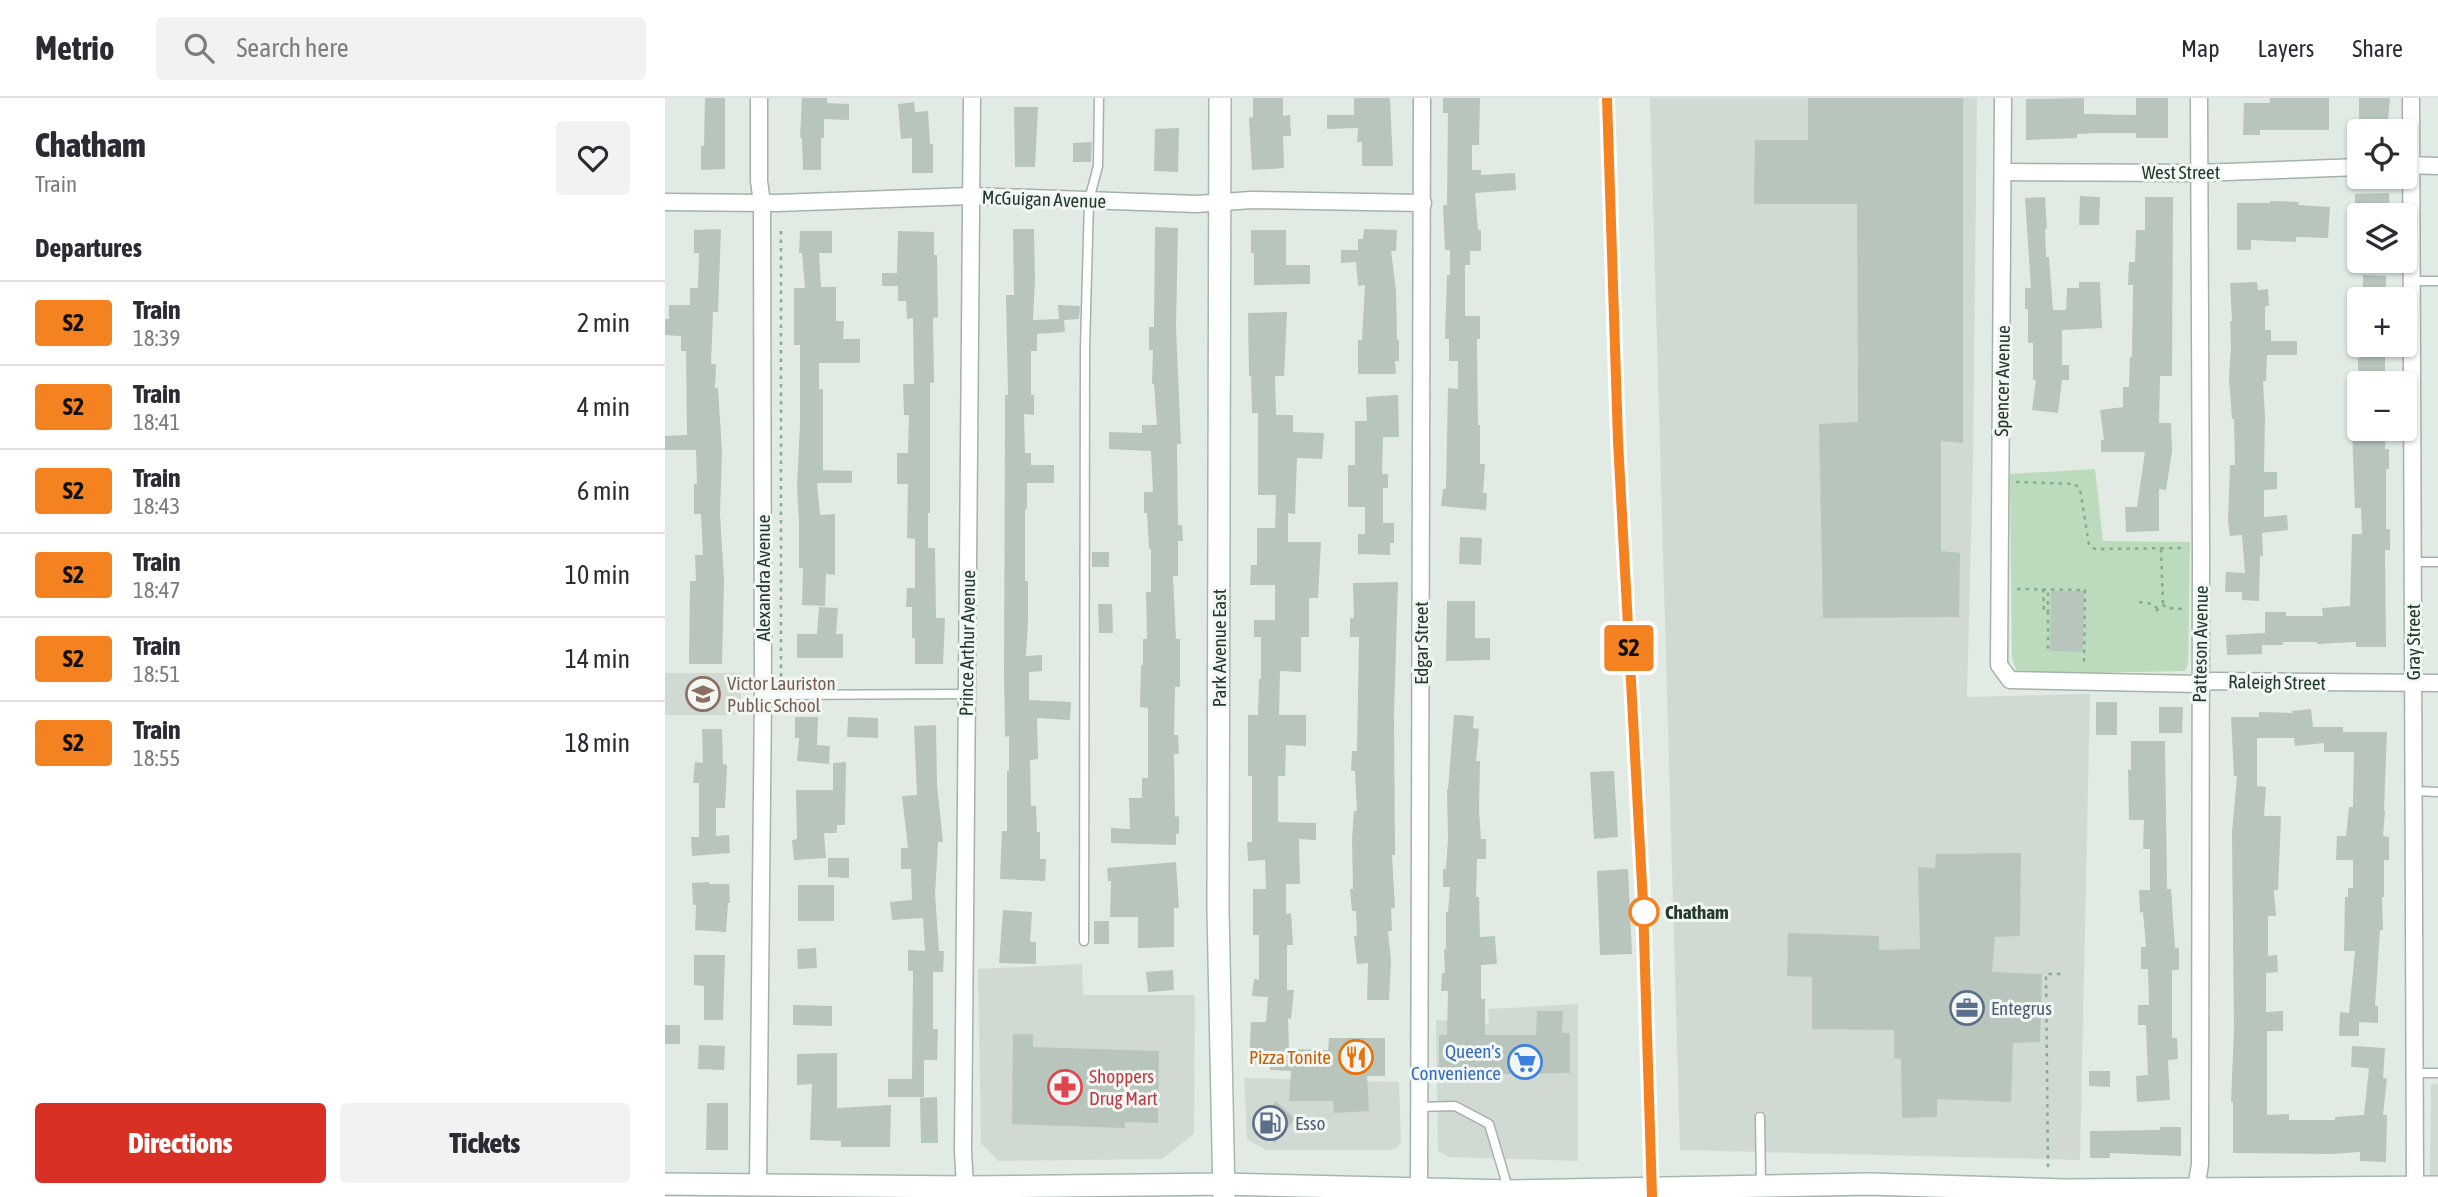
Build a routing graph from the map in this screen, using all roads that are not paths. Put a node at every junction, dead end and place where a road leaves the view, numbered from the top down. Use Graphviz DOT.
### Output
graph roads {
  1 [pos="759,98"];
  2 [pos="972,98"];
  3 [pos="1099,98"];
  4 [pos="1220,98"];
  5 [pos="1422,98"];
  6 [pos="2003,98"];
  7 [pos="2199,98"];
  8 [pos="2411,98"];
  9 [pos="2410,119"];
  10 [pos="2417,165"];
  11 [pos="2438,166"];
  12 [pos="2347,167"];
  13 [pos="2004,172"];
  14 [pos="2198,173"];
  15 [pos="2408,189"];
  16 [pos="971,196"];
  17 [pos="1089,200"];
  18 [pos="665,202"];
  19 [pos="1220,202"];
  20 [pos="762,203"];
  21 [pos="1423,203"];
  22 [pos="2411,281"];
  23 [pos="2438,281"];
  24 [pos="2413,562"];
  25 [pos="2438,562"];
  26 [pos="1999,665"];
  27 [pos="2438,683"];
  28 [pos="2199,684"];
  29 [pos="2412,684"];
  30 [pos="966,694"];
  31 [pos="763,695"];
  32 [pos="2414,791"];
  33 [pos="2438,792"];
  34 [pos="1084,941"];
  35 [pos="2414,1073"];
  36 [pos="2438,1073"];
  37 [pos="1419,1107"];
  38 [pos="1760,1117"];
  39 [pos="665,1184"];
  40 [pos="758,1184"];
  41 [pos="1761,1186"];
  42 [pos="2415,1187"];
  43 [pos="2438,1187"];
  44 [pos="2196,1189"];
  45 [pos="1224,1191"];
  46 [pos="963,1192"];
  47 [pos="1419,1192"];
  48 [pos="1786,1192"];
  49 [pos="2391,1192"];
  50 [pos="2083,1193"];
  51 [pos="1511,1194"];
  1 -- 20 [label="street, Alexandra Avenue"];
  2 -- 16 [label="street, Prince Arthur Avenue"];
  3 -- 17 [label="lane"];
  4 -- 19 [label="main road, Park Avenue East"];
  5 -- 21 [label="street, Edgar Street"];
  6 -- 13 [label="street, Spencer Avenue"];
  7 -- 14 [label="street, Patteson Avenue"];
  8 -- 9 [label="street, Gray Street"];
  10 -- 11 [label="street"];
  12 -- 14 [label="street, West Street"];
  13 -- 14 [label="street, West Street"];
  13 -- 26 [label="street, Spencer Avenue"];
  14 -- 28 [label="street, Patteson Avenue"];
  15 -- 22 [label="street, Gray Street"];
  16 -- 17 [label="street, McGuigan Avenue"];
  16 -- 20 [label="street, McGuigan Avenue"];
  16 -- 30 [label="street, Prince Arthur Avenue"];
  17 -- 19 [label="street, McGuigan Avenue"];
  17 -- 34 [label="lane"];
  18 -- 20 [label="street, McGuigan Avenue"];
  19 -- 21 [label="street, McGuigan Avenue"];
  19 -- 45 [label="main road, Park Avenue East"];
  20 -- 31 [label="street, Alexandra Avenue"];
  21 -- 37 [label="street, Edgar Street"];
  22 -- 23 [label="lane"];
  22 -- 24 [label="street, Gray Street"];
  24 -- 25 [label="lane"];
  24 -- 29 [label="street, Gray Street"];
  26 -- 28 [label="street, Raleigh Street"];
  27 -- 29 [label="street, Raleigh Street"];
  28 -- 29 [label="street, Raleigh Street"];
  28 -- 44 [label="street, Patteson Avenue"];
  29 -- 32 [label="street, Gray Street"];
  30 -- 31 [label="lane"];
  30 -- 46 [label="street, Prince Arthur Avenue"];
  31 -- 40 [label="street, Alexandra Avenue"];
  32 -- 33 [label="lane"];
  32 -- 35 [label="street, Gray Street"];
  35 -- 36 [label="lane"];
  35 -- 42 [label="street, Gray Street"];
  37 -- 47 [label="street, Edgar Street"];
  37 -- 51 [label="lane"];
  38 -- 41 [label="lane"];
  39 -- 40 [label="main road"];
  40 -- 46 [label="main road"];
  41 -- 48 [label="main road"];
  41 -- 51 [label="main road"];
  42 -- 43 [label="main road"];
  42 -- 49 [label="main road"];
  44 -- 49 [label="main road"];
  44 -- 50 [label="main road"];
  45 -- 46 [label="main road"];
  45 -- 47 [label="main road"];
  47 -- 51 [label="main road"];
  48 -- 50 [label="main road"];
}
